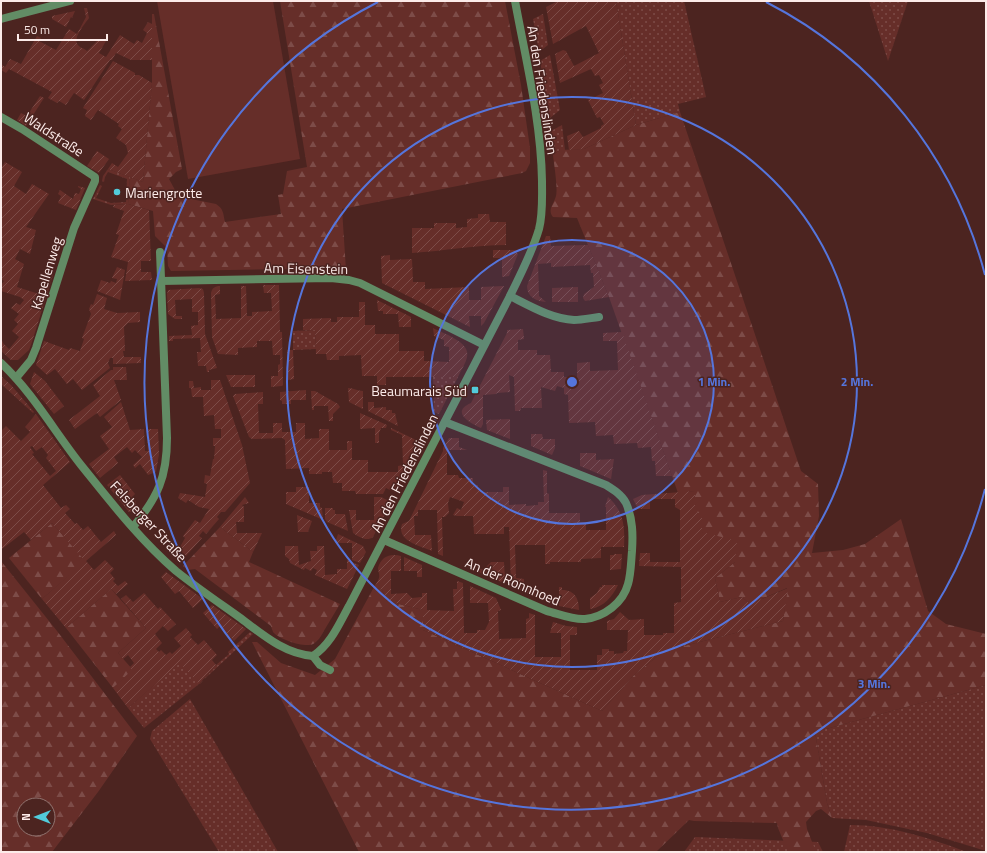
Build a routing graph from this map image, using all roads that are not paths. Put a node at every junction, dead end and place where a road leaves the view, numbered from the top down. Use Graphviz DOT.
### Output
graph roads {
  1 [pos="70,1"];
  2 [pos="515,1"];
  3 [pos="1,19"];
  4 [pos="1,117"];
  5 [pos="92,174"];
  6 [pos="160,252"];
  7 [pos="161,281"];
  8 [pos="510,296"];
  9 [pos="599,317"];
  10 [pos="484,345"];
  11 [pos="1,364"];
  12 [pos="16,378"];
  13 [pos="445,422"];
  14 [pos="133,527"];
  15 [pos="384,540"];
  16 [pos="313,656"];
  17 [pos="330,670"];
  1 -- 3 [label="street"];
  2 -- 8 [label="street, An den Friedenslinden"];
  4 -- 5 [label="street, Waldstraße"];
  5 -- 12 [label="street, Kapellenweg"];
  6 -- 7 [label="street"];
  7 -- 10 [label="street, Am Eisenstein"];
  7 -- 14 [label="street"];
  8 -- 9 [label="street"];
  8 -- 10 [label="street, An den Friedenslinden"];
  10 -- 13 [label="street, An den Friedenslinden"];
  11 -- 12 [label="street, Felsberger Straße"];
  12 -- 14 [label="street, Felsberger Straße"];
  13 -- 15 [label="street, An den Friedenslinden"];
  13 -- 15 [label="street, An der Ronnhoed"];
  14 -- 16 [label="street, Felsberger Straße"];
  15 -- 16 [label="street, An den Friedenslinden"];
  16 -- 17 [label="street"];
}
